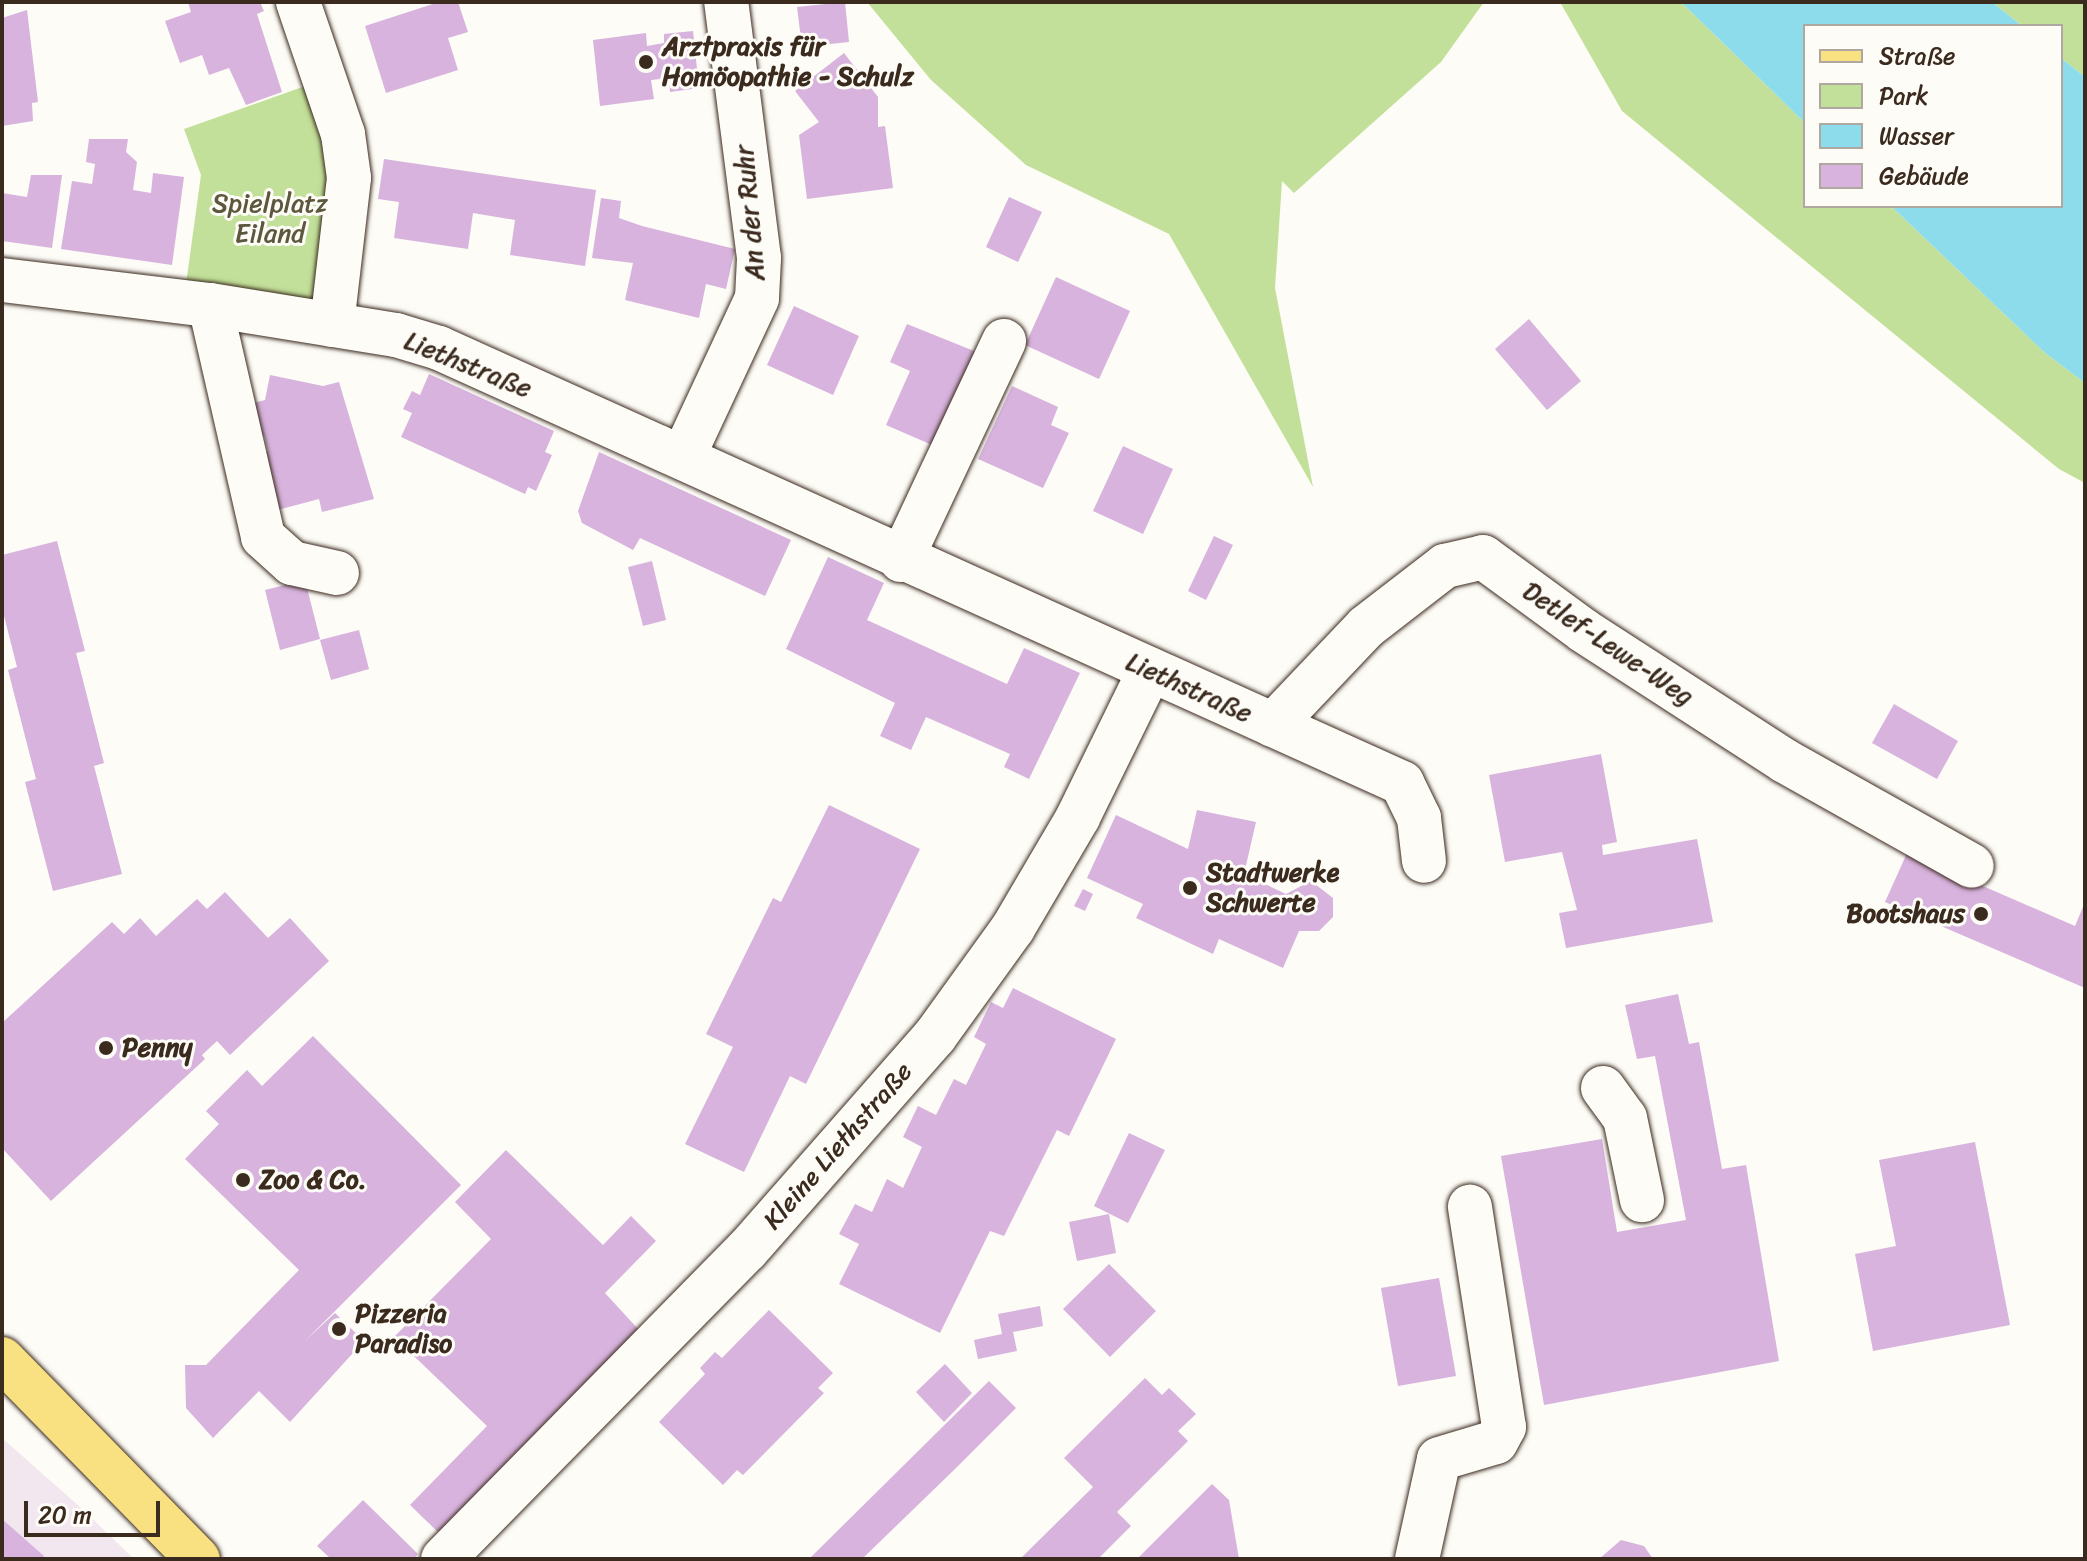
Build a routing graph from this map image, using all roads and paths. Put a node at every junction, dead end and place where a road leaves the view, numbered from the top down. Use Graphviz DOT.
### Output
graph roads {
  1 [pos="298,2"];
  2 [pos="726,2"];
  3 [pos="2,280"];
  4 [pos="210,305"];
  5 [pos="332,325"];
  6 [pos="1004,341"];
  7 [pos="683,457"];
  8 [pos="901,560"];
  9 [pos="337,573"];
  10 [pos="1143,686"];
  11 [pos="1273,725"];
  12 [pos="1424,861"];
  13 [pos="1972,866"];
  14 [pos="1603,1088"];
  15 [pos="1642,1200"];
  16 [pos="1470,1207"];
  17 [pos="2,1359"];
  18 [pos="198,1559"];
  19 [pos="443,1559"];
  20 [pos="1417,1559"];
  1 -- 5 [label="street"];
  2 -- 7 [label="street, An der Ruhr"];
  3 -- 4 [label="street, Liethstraße"];
  4 -- 5 [label="street, Liethstraße"];
  4 -- 9 [label="street"];
  5 -- 7 [label="street, Liethstraße"];
  6 -- 8 [label="street"];
  7 -- 8 [label="street, Liethstraße"];
  8 -- 10 [label="street, Liethstraße"];
  10 -- 11 [label="street, Liethstraße"];
  10 -- 19 [label="street, Kleine Liethstraße"];
  11 -- 12 [label="street, Liethstraße"];
  11 -- 13 [label="street, Detlef-Lewe-Weg"];
  14 -- 15 [label="street"];
  16 -- 20 [label="street"];
  17 -- 18 [label="main road"];
}
